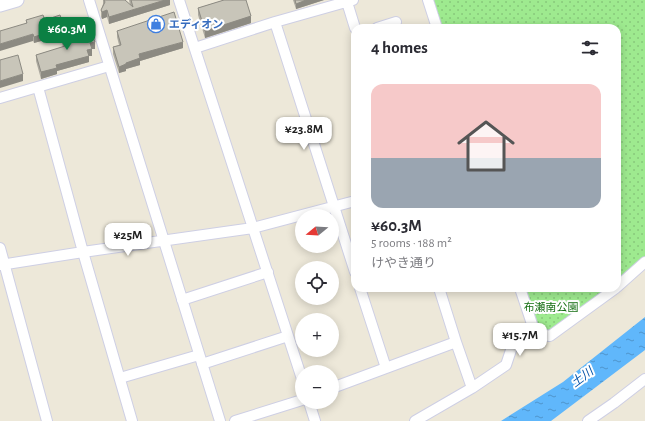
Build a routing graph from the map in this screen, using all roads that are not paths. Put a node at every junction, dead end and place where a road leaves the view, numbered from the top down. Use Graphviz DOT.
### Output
graph roads {
  1 [pos="17,0"];
  2 [pos="88,0"];
  3 [pos="179,0"];
  4 [pos="428,0"];
  5 [pos="350,1"];
  6 [pos="0,5"];
  7 [pos="274,22"];
  8 [pos="396,22"];
  9 [pos="354,24"];
  10 [pos="390,24"];
  11 [pos="436,24"];
  12 [pos="195,48"];
  13 [pos="109,66"];
  14 [pos="38,87"];
  15 [pos="0,98"];
  16 [pos="351,202"];
  17 [pos="334,206"];
  18 [pos="253,228"];
  19 [pos="163,241"];
  20 [pos="0,248"];
  21 [pos="83,252"];
  22 [pos="351,259"];
  23 [pos="645,262"];
  24 [pos="2,265"];
  25 [pos="268,272"];
  26 [pos="621,284"];
  27 [pos="361,292"];
  28 [pos="439,292"];
  29 [pos="521,292"];
  30 [pos="608,292"];
  31 [pos="182,300"];
  32 [pos="535,333"];
  33 [pos="288,336"];
  34 [pos="456,342"];
  35 [pos="200,360"];
  36 [pos="297,365"];
  37 [pos="386,368"];
  38 [pos="120,378"];
  39 [pos="645,379"];
  40 [pos="339,385"];
  41 [pos="472,388"];
  42 [pos="295,402"];
  43 [pos="312,409"];
  44 [pos="47,421"];
  45 [pos="132,421"];
  46 [pos="220,421"];
  47 [pos="236,421"];
  48 [pos="316,421"];
  49 [pos="415,421"];
  50 [pos="588,421"];
  1 -- 6 [label="street"];
  2 -- 13 [label="street"];
  3 -- 12 [label="street"];
  4 -- 11 [label="street"];
  5 -- 7 [label="street"];
  5 -- 9 [label="street"];
  7 -- 12 [label="street"];
  7 -- 17 [label="street"];
  8 -- 10 [label="street"];
  12 -- 18 [label="street"];
  13 -- 14 [label="street"];
  13 -- 19 [label="street"];
  14 -- 15 [label="street"];
  14 -- 21 [label="street"];
  16 -- 17 [label="street"];
  17 -- 18 [label="street"];
  17 -- 22 [label="street"];
  18 -- 19 [label="street"];
  18 -- 25 [label="street"];
  19 -- 21 [label="street"];
  19 -- 31 [label="street"];
  20 -- 24 [label="street"];
  21 -- 24 [label="street"];
  21 -- 38 [label="street"];
  23 -- 26 [label="street"];
  24 -- 44 [label="street"];
  25 -- 31 [label="street"];
  25 -- 33 [label="street"];
  27 -- 37 [label="street"];
  28 -- 34 [label="street"];
  29 -- 32 [label="street"];
  30 -- 32 [label="street"];
  31 -- 35 [label="street"];
  32 -- 41 [label="street"];
  33 -- 35 [label="street"];
  33 -- 36 [label="street"];
  34 -- 37 [label="street"];
  34 -- 41 [label="street"];
  35 -- 38 [label="street"];
  35 -- 46 [label="street"];
  37 -- 40 [label="street"];
  38 -- 45 [label="street"];
  39 -- 50 [label="street"];
  41 -- 49 [label="street"];
  42 -- 47 [label="street"];
  43 -- 48 [label="street"];
}
